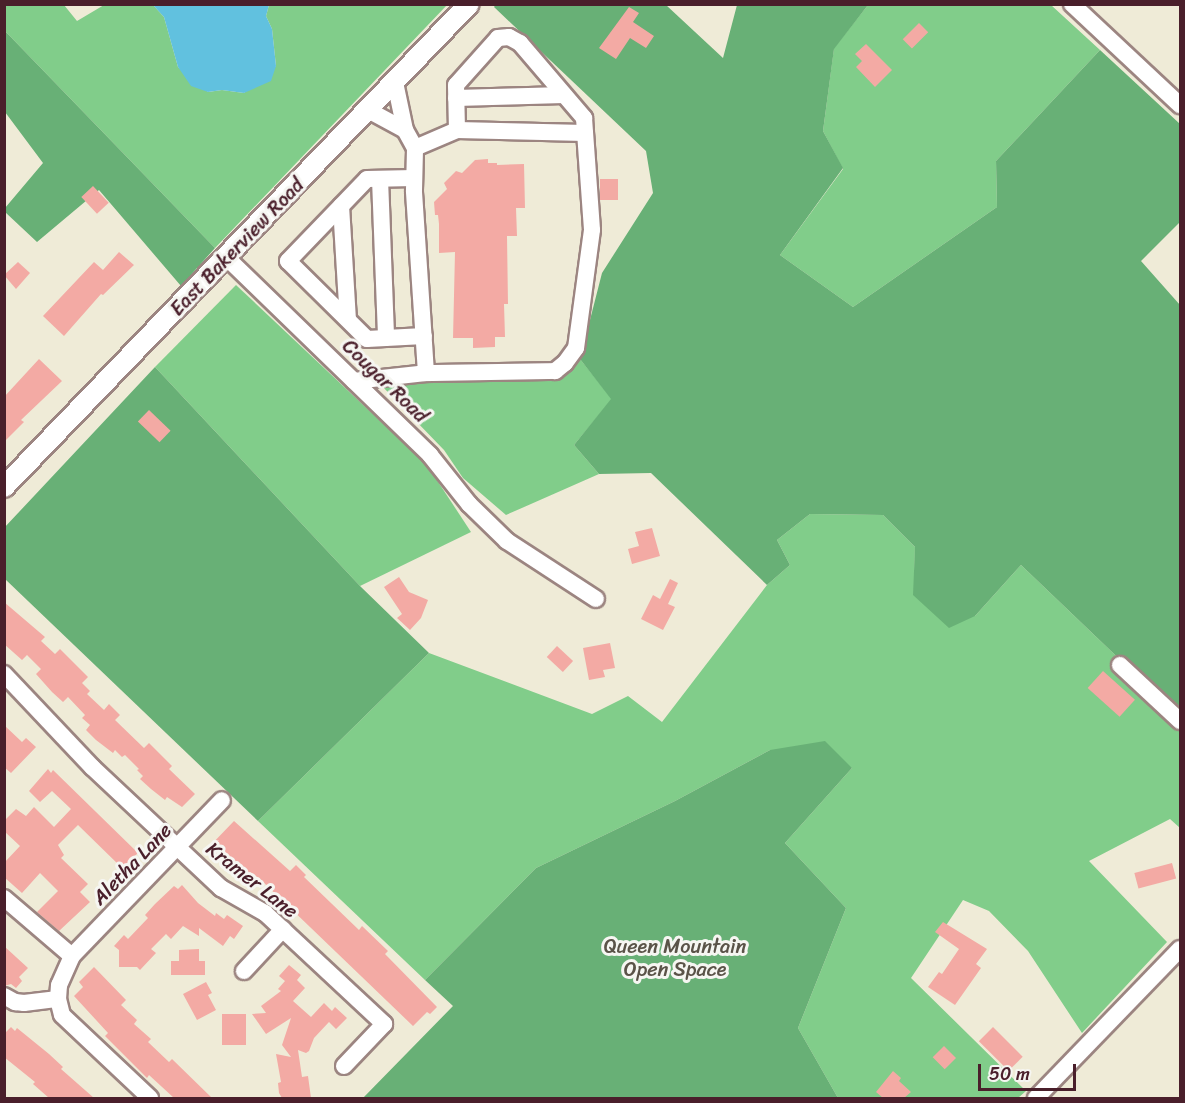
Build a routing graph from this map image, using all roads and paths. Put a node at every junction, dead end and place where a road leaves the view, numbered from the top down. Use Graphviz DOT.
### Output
graph roads {
  1 [pos="469,4"];
  2 [pos="1072,4"];
  3 [pos="395,82"];
  4 [pos="564,95"];
  5 [pos="456,98"];
  6 [pos="1180,105"];
  7 [pos="368,110"];
  8 [pos="405,130"];
  9 [pos="457,130"];
  10 [pos="585,133"];
  11 [pos="415,147"];
  12 [pos="414,178"];
  13 [pos="380,179"];
  14 [pos="341,206"];
  15 [pos="227,258"];
  16 [pos="348,319"];
  17 [pos="424,336"];
  18 [pos="386,339"];
  19 [pos="426,373"];
  20 [pos="354,381"];
  21 [pos="4,487"];
  22 [pos="596,599"];
  23 [pos="1120,665"];
  24 [pos="4,674"];
  25 [pos="1180,721"];
  26 [pos="222,800"];
  27 [pos="177,847"];
  28 [pos="4,898"];
  29 [pos="283,929"];
  30 [pos="1180,949"];
  31 [pos="72,956"];
  32 [pos="244,971"];
  33 [pos="4,996"];
  34 [pos="58,999"];
  35 [pos="344,1066"];
  36 [pos="150,1098"];
  37 [pos="1036,1098"];
  1 -- 3 [label="main road, East Bakerview Road"];
  2 -- 6 [label="street"];
  3 -- 7 [label="main road, East Bakerview Road"];
  3 -- 8 [label="street"];
  4 -- 5 [label="street"];
  4 -- 5 [label="street"];
  4 -- 10 [label="street"];
  5 -- 9 [label="street"];
  7 -- 8 [label="street"];
  7 -- 15 [label="main road, East Bakerview Road"];
  8 -- 11 [label="street"];
  9 -- 10 [label="street"];
  9 -- 11 [label="street"];
  10 -- 19 [label="street"];
  11 -- 12 [label="street"];
  12 -- 13 [label="street"];
  12 -- 17 [label="street"];
  13 -- 14 [label="street"];
  13 -- 18 [label="street"];
  14 -- 16 [label="street"];
  14 -- 16 [label="street"];
  15 -- 20 [label="street, Cougar Road"];
  15 -- 21 [label="main road, East Bakerview Road"];
  16 -- 18 [label="street"];
  17 -- 18 [label="street"];
  17 -- 19 [label="street"];
  19 -- 20 [label="street"];
  20 -- 22 [label="street, Cougar Road"];
  23 -- 25 [label="street"];
  24 -- 27 [label="street, Kramer Lane"];
  26 -- 27 [label="street, Aletha Lane"];
  27 -- 29 [label="street, Kramer Lane"];
  27 -- 31 [label="street, Aletha Lane"];
  28 -- 31 [label="street"];
  29 -- 32 [label="street"];
  29 -- 35 [label="street, Kramer Lane"];
  30 -- 37 [label="street"];
  31 -- 34 [label="street, Aletha Lane"];
  33 -- 34 [label="street"];
  34 -- 36 [label="street"];
}
